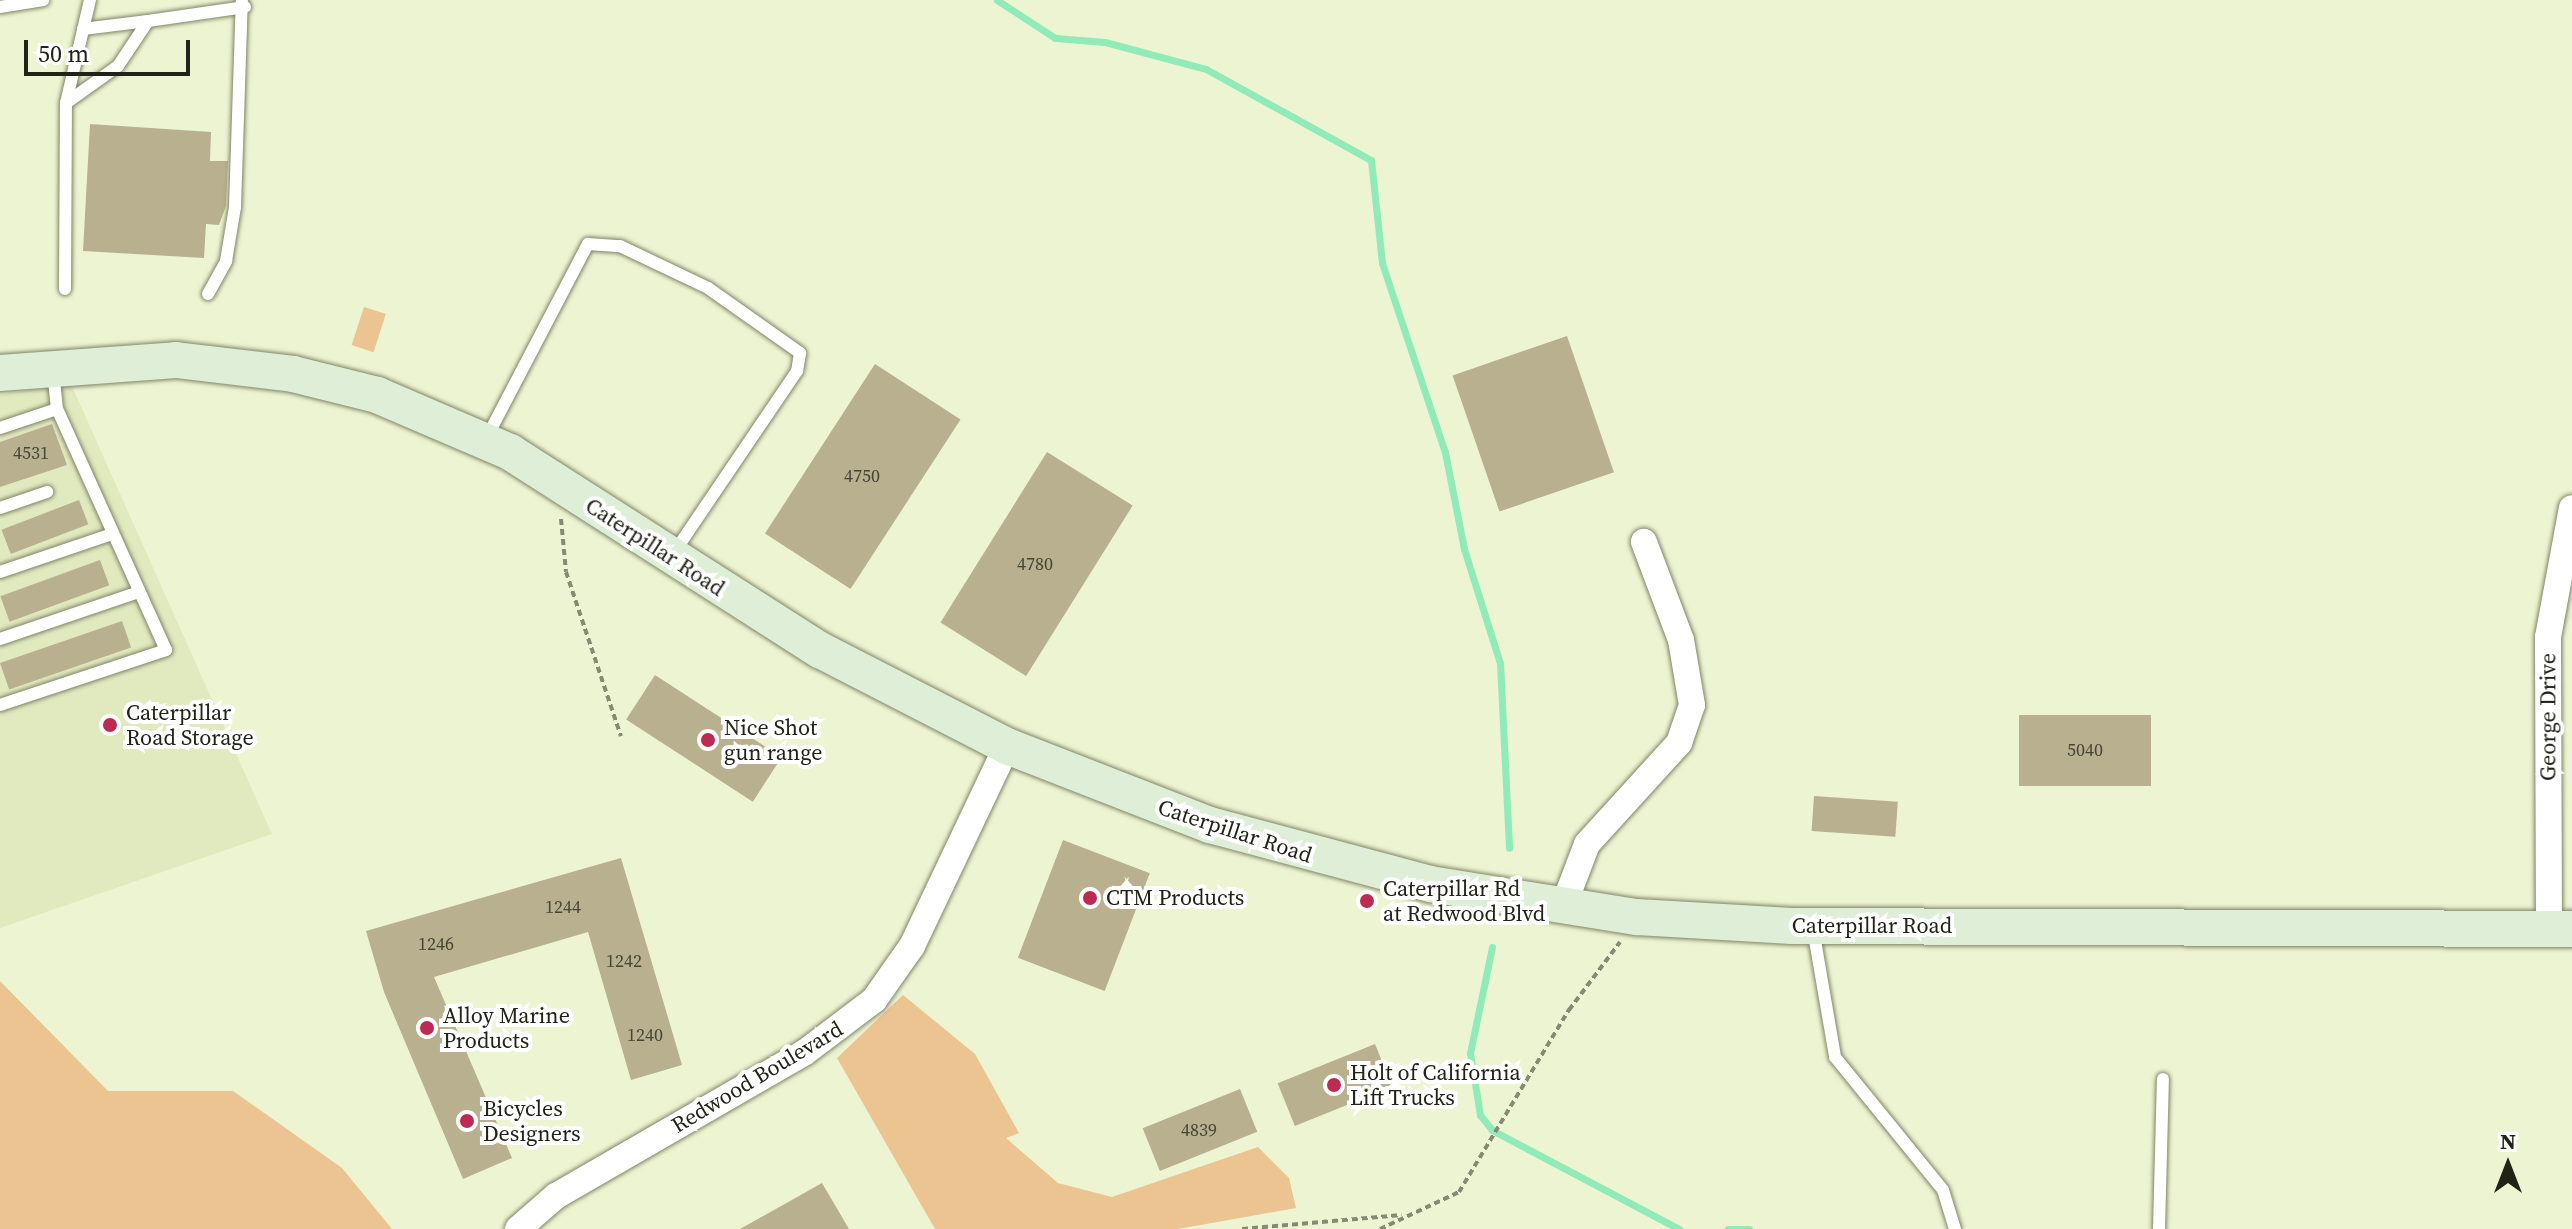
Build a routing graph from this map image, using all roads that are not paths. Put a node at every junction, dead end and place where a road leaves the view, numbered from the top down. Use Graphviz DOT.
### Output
graph roads {
  1 [pos="43,0"];
  2 [pos="90,0"];
  3 [pos="244,4"];
  4 [pos="0,7"];
  5 [pos="148,21"];
  6 [pos="83,29"];
  7 [pos="66,103"];
  8 [pos="65,289"];
  9 [pos="208,294"];
  10 [pos="52,365"];
  11 [pos="0,373"];
  12 [pos="57,409"];
  13 [pos="0,428"];
  14 [pos="486,440"];
  15 [pos="47,492"];
  16 [pos="0,508"];
  17 [pos="2572,508"];
  18 [pos="112,534"];
  19 [pos="1644,542"];
  20 [pos="672,557"];
  21 [pos="0,572"];
  22 [pos="139,592"];
  23 [pos="0,639"];
  24 [pos="0,705"];
  25 [pos="1007,746"];
  26 [pos="1563,907"];
  27 [pos="1813,926"];
  28 [pos="2561,929"];
  29 [pos="2163,1079"];
  30 [pos="518,1229"];
  31 [pos="1955,1229"];
  32 [pos="2159,1229"];
  1 -- 4 [label="lane"];
  2 -- 6 [label="lane"];
  3 -- 5 [label="lane"];
  3 -- 9 [label="lane"];
  5 -- 6 [label="lane"];
  5 -- 7 [label="lane"];
  6 -- 7 [label="lane"];
  7 -- 8 [label="lane"];
  10 -- 11 [label="street, Caterpillar Road"];
  10 -- 12 [label="lane"];
  10 -- 14 [label="street, Caterpillar Road"];
  12 -- 13 [label="lane"];
  12 -- 18 [label="lane"];
  14 -- 20 [label="street, Caterpillar Road"];
  14 -- 20 [label="lane"];
  15 -- 16 [label="lane"];
  17 -- 28 [label="street, George Drive"];
  18 -- 21 [label="lane"];
  18 -- 22 [label="lane"];
  19 -- 26 [label="street"];
  20 -- 25 [label="street, Caterpillar Road"];
  22 -- 23 [label="lane"];
  22 -- 24 [label="lane"];
  25 -- 26 [label="street, Caterpillar Road"];
  25 -- 30 [label="street, Redwood Boulevard"];
  26 -- 27 [label="street, Caterpillar Road"];
  27 -- 28 [label="street, Caterpillar Road"];
  27 -- 31 [label="lane"];
  29 -- 32 [label="lane"];
}
